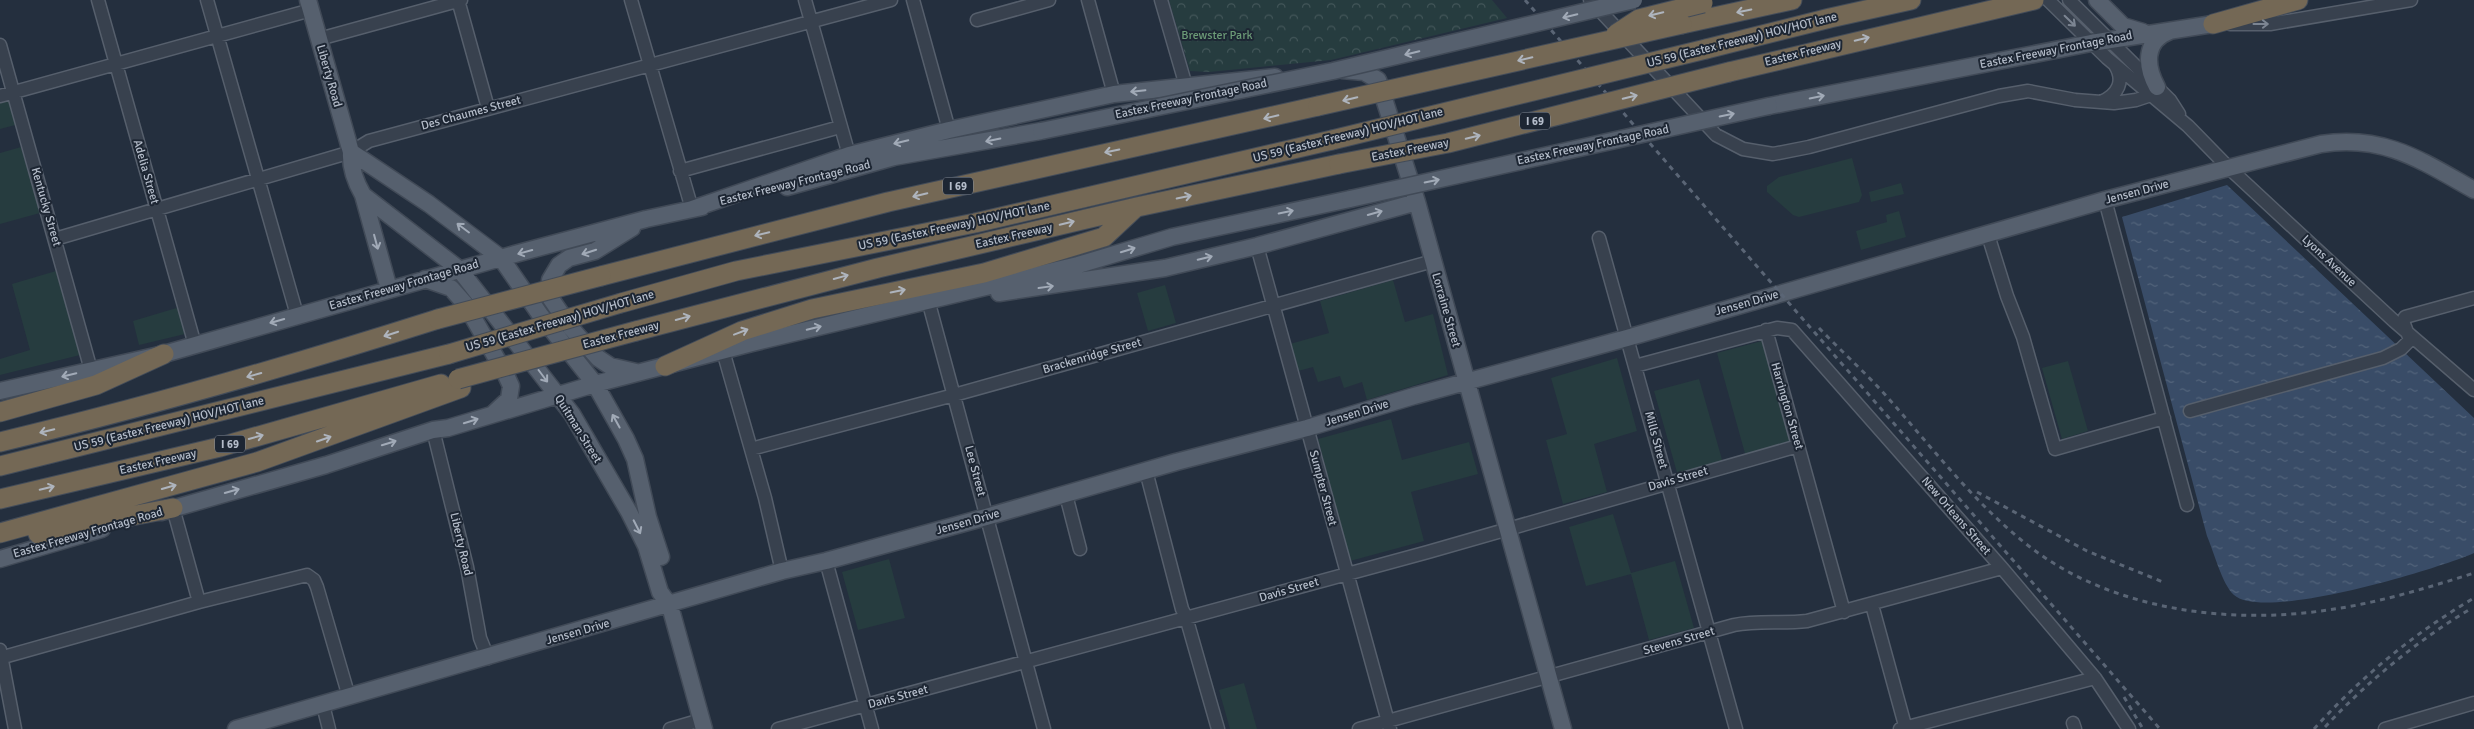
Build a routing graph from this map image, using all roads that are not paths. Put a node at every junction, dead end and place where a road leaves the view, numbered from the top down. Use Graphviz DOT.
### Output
graph roads {
  1 [pos="98,0"];
  2 [pos="207,0"];
  3 [pos="459,0"];
  4 [pos="631,0"];
  5 [pos="805,0"];
  6 [pos="891,0"];
  7 [pos="913,0"];
  8 [pos="1049,0"];
  9 [pos="1088,0"];
  10 [pos="1161,0"];
  11 [pos="1590,0"];
  12 [pos="1608,0"];
  13 [pos="1634,0"];
  14 [pos="1713,0"];
  15 [pos="1792,0"];
  16 [pos="1911,0"];
  17 [pos="2034,0"];
  18 [pos="2048,0"];
  19 [pos="2069,0"];
  20 [pos="2097,0"];
  21 [pos="2298,0"];
  22 [pos="2411,0"];
  23 [pos="310,5"];
  24 [pos="1606,17"];
  25 [pos="977,20"];
  26 [pos="811,23"];
  27 [pos="2212,24"];
  28 [pos="2174,29"];
  29 [pos="2149,33"];
  30 [pos="218,36"];
  31 [pos="319,39"];
  32 [pos="2110,39"];
  33 [pos="1607,40"];
  34 [pos="2091,43"];
  35 [pos="0,45"];
  36 [pos="116,64"];
  37 [pos="2114,64"];
  38 [pos="649,67"];
  39 [pos="1186,86"];
  40 [pos="2154,91"];
  41 [pos="13,93"];
  42 [pos="1114,94"];
  43 [pos="0,96"];
  44 [pos="2101,102"];
  45 [pos="488,108"];
  46 [pos="840,126"];
  47 [pos="949,130"];
  48 [pos="351,152"];
  49 [pos="849,155"];
  50 [pos="2229,168"];
  51 [pos="680,171"];
  52 [pos="383,174"];
  53 [pos="258,178"];
  54 [pos="2474,190"];
  55 [pos="361,192"];
  56 [pos="2105,200"];
  57 [pos="1416,202"];
  58 [pos="1137,207"];
  59 [pos="692,208"];
  60 [pos="157,209"];
  61 [pos="646,219"];
  62 [pos="1988,235"];
  63 [pos="1600,238"];
  64 [pos="55,239"];
  65 [pos="1257,246"];
  66 [pos="501,258"];
  67 [pos="1433,261"];
  68 [pos="459,270"];
  69 [pos="425,279"];
  70 [pos="388,290"];
  71 [pos="2474,298"];
  72 [pos="928,300"];
  73 [pos="1272,306"];
  74 [pos="297,315"];
  75 [pos="1766,330"];
  76 [pos="2409,334"];
  77 [pos="1627,338"];
  78 [pos="195,345"];
  79 [pos="723,352"];
  80 [pos="164,354"];
  81 [pos="665,366"];
  82 [pos="1635,366"];
  83 [pos="393,368"];
  84 [pos="91,370"];
  85 [pos="638,373"];
  86 [pos="1466,381"];
  87 [pos="460,384"];
  88 [pos="595,384"];
  89 [pos="2474,390"];
  90 [pos="0,391"];
  91 [pos="954,395"];
  92 [pos="558,396"];
  93 [pos="2190,411"];
  94 [pos="0,412"];
  95 [pos="494,413"];
  96 [pos="2164,418"];
  97 [pos="1307,428"];
  98 [pos="434,430"];
  99 [pos="0,442"];
  100 [pos="1798,446"];
  101 [pos="751,449"];
  102 [pos="600,464"];
  103 [pos="0,466"];
  104 [pos="1146,471"];
  105 [pos="0,478"];
  106 [pos="1667,482"];
  107 [pos="1066,495"];
  108 [pos="0,499"];
  109 [pos="122,500"];
  110 [pos="2187,505"];
  111 [pos="173,508"];
  112 [pos="648,517"];
  113 [pos="986,517"];
  114 [pos="1507,529"];
  115 [pos="0,533"];
  116 [pos="0,540"];
  117 [pos="1080,549"];
  118 [pos="0,559"];
  119 [pos="826,562"];
  120 [pos="2002,568"];
  121 [pos="782,571"];
  122 [pos="1347,574"];
  123 [pos="199,602"];
  124 [pos="1872,604"];
  125 [pos="670,606"];
  126 [pos="1844,612"];
  127 [pos="1186,617"];
  128 [pos="1709,632"];
  129 [pos="1,655"];
  130 [pos="488,658"];
  131 [pos="1026,662"];
  132 [pos="1548,675"];
  133 [pos="2095,678"];
  134 [pos="348,697"];
  135 [pos="2474,703"];
  136 [pos="323,705"];
  137 [pos="866,706"];
  138 [pos="702,725"];
  139 [pos="1389,725"];
  140 [pos="1904,728"];
  141 [pos="15,729"];
  142 [pos="236,729"];
  143 [pos="329,729"];
  144 [pos="670,729"];
  145 [pos="778,729"];
  146 [pos="872,729"];
  147 [pos="1044,729"];
  148 [pos="1218,729"];
  149 [pos="1359,729"];
  150 [pos="1563,729"];
  151 [pos="1736,729"];
  152 [pos="2129,729"];
  153 [pos="2385,729"];
  1 -- 36 [label="street, Adelia Street"];
  2 -- 30 [label="street"];
  3 -- 31 [label="street"];
  3 -- 45 [label="street"];
  4 -- 38 [label="street"];
  5 -- 26 [label="street"];
  6 -- 26 [label="street, Des Chaumes Street"];
  7 -- 47 [label="street"];
  8 -- 25 [label="street"];
  9 -- 42 [label="street"];
  10 -- 39 [label="street"];
  11 -- 24 [label="street"];
  12 -- 24 [label="street"];
  13 -- 59 [label="main road, Eastex Freeway Frontage Road, one-way, bridge"];
  14 -- 33 [label="highway, one-way, bridge"];
  15 -- 33 [label="highway, I 69, one-way, bridge"];
  16 -- 83 [label="highway, US 59 (Eastex Freeway) HOV/HOT lane, bridge"];
  58 -- 17 [label="highway, Eastex Freeway / I 69, one-way, bridge"];
  18 -- 34 [label="street, Lyons Avenue, one-way"];
  19 -- 32 [label="street, Lyons Avenue"];
  20 -- 29 [label="main road"];
  21 -- 27 [label="highway"];
  27 -- 22 [label="street, Eastex Freeway Frontage Road, one-way"];
  23 -- 30 [label="street"];
  23 -- 31 [label="main road, Liberty Road"];
  24 -- 44 [label="street"];
  26 -- 38 [label="street, Des Chaumes Street"];
  26 -- 46 [label="street"];
  27 -- 28 [label="main road, Eastex Freeway Frontage Road"];
  28 -- 29 [label="main road, Eastex Freeway Frontage Road"];
  28 -- 40 [label="main road"];
  29 -- 32 [label="main road, Eastex Freeway Frontage Road"];
  30 -- 36 [label="street"];
  30 -- 53 [label="street"];
  31 -- 48 [label="main road, Liberty Road"];
  32 -- 34 [label="main road, Eastex Freeway Frontage Road"];
  32 -- 40 [label="street, Lyons Avenue"];
  33 -- 99 [label="highway, I 69, one-way, bridge"];
  34 -- 37 [label="street, Lyons Avenue"];
  72 -- 34 [label="main road, Eastex Freeway Frontage Road, one-way, bridge"];
  35 -- 41 [label="street, Kentucky Street"];
  36 -- 41 [label="street"];
  36 -- 60 [label="street, Adelia Street"];
  37 -- 40 [label="street, Lyons Avenue"];
  37 -- 44 [label="street, Eastex Freeway Frontage Road"];
  38 -- 45 [label="street, Des Chaumes Street"];
  38 -- 51 [label="street"];
  39 -- 42 [label="main road, one-way"];
  39 -- 57 [label="main road, Lorraine Street"];
  40 -- 44 [label="street"];
  40 -- 50 [label="street, Lyons Avenue"];
  41 -- 43 [label="street"];
  41 -- 64 [label="street, Kentucky Street"];
  42 -- 47 [label="main road"];
  45 -- 48 [label="street, Des Chaumes Street"];
  46 -- 49 [label="street"];
  46 -- 51 [label="street"];
  47 -- 49 [label="main road, one-way"];
  48 -- 52 [label="main road"];
  48 -- 53 [label="street, Des Chaumes Street"];
  48 -- 55 [label="main road, Liberty Road"];
  49 -- 59 [label="main road"];
  50 -- 54 [label="main road, Jensen Drive"];
  50 -- 56 [label="main road, Jensen Drive"];
  50 -- 76 [label="street, Lyons Avenue"];
  51 -- 59 [label="street"];
  52 -- 55 [label="main road"];
  66 -- 52 [label="main road, one-way"];
  53 -- 60 [label="street, Des Chaumes Street"];
  53 -- 74 [label="street"];
  55 -- 68 [label="main road"];
  55 -- 70 [label="main road, Liberty Road, one-way"];
  56 -- 62 [label="main road, Jensen Drive"];
  56 -- 96 [label="street"];
  65 -- 57 [label="main road, one-way"];
  57 -- 67 [label="main road, Lorraine Street"];
  81 -- 58 [label="highway, one-way"];
  87 -- 58 [label="highway, Eastex Freeway / I 69, one-way, bridge"];
  59 -- 61 [label="main road, Eastex Freeway Frontage Road"];
  60 -- 64 [label="street, Des Chaumes Street"];
  60 -- 78 [label="street, Adelia Street"];
  61 -- 66 [label="main road, Eastex Freeway Frontage Road, one-way"];
  61 -- 85 [label="main road, one-way"];
  62 -- 77 [label="main road, Jensen Drive"];
  62 -- 96 [label="street"];
  63 -- 77 [label="street, Mills Street"];
  64 -- 84 [label="street, Kentucky Street"];
  72 -- 65 [label="main road, one-way"];
  65 -- 73 [label="street, Sumpter Street"];
  66 -- 68 [label="main road, Eastex Freeway Frontage Road"];
  66 -- 88 [label="main road, Quitman Street"];
  67 -- 73 [label="street, Brackenridge Street"];
  67 -- 86 [label="main road, Lorraine Street"];
  68 -- 69 [label="main road, Eastex Freeway Frontage Road"];
  68 -- 92 [label="main road, Quitman Street, one-way"];
  69 -- 70 [label="main road, Eastex Freeway Frontage Road"];
  69 -- 95 [label="main road"];
  70 -- 74 [label="main road, Eastex Freeway Frontage Road"];
  71 -- 76 [label="street"];
  79 -- 72 [label="main road, Eastex Freeway Frontage Road, one-way"];
  72 -- 91 [label="street, Lee Street"];
  73 -- 91 [label="street, Brackenridge Street"];
  73 -- 97 [label="street, Sumpter Street"];
  74 -- 78 [label="main road, Eastex Freeway Frontage Road, one-way"];
  75 -- 82 [label="street"];
  75 -- 100 [label="street, Harrington Street"];
  75 -- 120 [label="street, New Orleans Street"];
  76 -- 89 [label="street, Lyons Avenue"];
  76 -- 93 [label="street"];
  77 -- 82 [label="street, Mills Street"];
  77 -- 86 [label="main road, Jensen Drive"];
  78 -- 80 [label="main road, Eastex Freeway Frontage Road"];
  79 -- 81 [label="main road, Eastex Freeway Frontage Road"];
  79 -- 101 [label="street"];
  80 -- 84 [label="main road, Eastex Freeway Frontage Road"];
  80 -- 94 [label="highway"];
  81 -- 85 [label="main road, Eastex Freeway Frontage Road"];
  82 -- 106 [label="street, Mills Street"];
  83 -- 103 [label="highway, US 59 (Eastex Freeway) HOV/HOT lane"];
  83 -- 105 [label="highway, Eastex Freeway / I 69"];
  84 -- 90 [label="main road, Eastex Freeway Frontage Road, one-way"];
  85 -- 88 [label="main road, Eastex Freeway Frontage Road"];
  86 -- 97 [label="main road, Jensen Drive"];
  86 -- 114 [label="main road, Lorraine Street"];
  108 -- 87 [label="highway, Eastex Freeway / I 69, one-way"];
  109 -- 87 [label="highway, one-way"];
  88 -- 92 [label="main road, Eastex Freeway Frontage Road"];
  112 -- 88 [label="main road, Quitman Street, one-way"];
  91 -- 101 [label="street, Brackenridge Street"];
  91 -- 113 [label="street, Lee Street"];
  92 -- 95 [label="main road, Eastex Freeway Frontage Road"];
  92 -- 102 [label="main road, Quitman Street"];
  98 -- 95 [label="main road, Eastex Freeway Frontage Road, one-way"];
  96 -- 110 [label="street"];
  97 -- 104 [label="main road, Jensen Drive"];
  97 -- 122 [label="street, Sumpter Street"];
  111 -- 98 [label="main road, Eastex Freeway Frontage Road, one-way"];
  98 -- 130 [label="street, Liberty Road"];
  100 -- 106 [label="street, Davis Street"];
  100 -- 126 [label="street, Harrington Street"];
  101 -- 121 [label="street"];
  102 -- 112 [label="main road"];
  102 -- 125 [label="main road, Quitman Street, one-way"];
  104 -- 107 [label="main road, Jensen Drive"];
  104 -- 127 [label="street"];
  106 -- 114 [label="street, Davis Street"];
  106 -- 128 [label="street, Mills Street"];
  107 -- 113 [label="main road, Jensen Drive"];
  107 -- 117 [label="street"];
  109 -- 115 [label="highway"];
  109 -- 116 [label="highway"];
  111 -- 116 [label="highway"];
  111 -- 118 [label="main road, Eastex Freeway Frontage Road"];
  111 -- 123 [label="street"];
  112 -- 125 [label="main road, Quitman Street"];
  113 -- 119 [label="main road, Jensen Drive"];
  113 -- 131 [label="street, Lee Street"];
  114 -- 122 [label="street, Davis Street"];
  114 -- 132 [label="main road, Lorraine Street"];
  119 -- 121 [label="main road, Jensen Drive"];
  119 -- 137 [label="street"];
  120 -- 124 [label="street, Stevens Street"];
  120 -- 133 [label="street, New Orleans Street"];
  121 -- 125 [label="main road, Jensen Drive"];
  122 -- 127 [label="street, Davis Street"];
  122 -- 139 [label="street, Sumpter Street"];
  123 -- 129 [label="street"];
  123 -- 134 [label="street"];
  124 -- 126 [label="street, Stevens Street"];
  124 -- 140 [label="street"];
  125 -- 130 [label="main road, Jensen Drive"];
  125 -- 138 [label="main road, Quitman Street"];
  126 -- 128 [label="street, Stevens Street"];
  127 -- 131 [label="street, Davis Street"];
  127 -- 148 [label="street"];
  128 -- 132 [label="street, Stevens Street"];
  128 -- 151 [label="street, Mills Street"];
  129 -- 141 [label="street"];
  130 -- 134 [label="main road, Jensen Drive"];
  131 -- 137 [label="street, Davis Street"];
  131 -- 147 [label="street, Lee Street"];
  132 -- 139 [label="street, Stevens Street"];
  132 -- 150 [label="main road, Lorraine Street"];
  133 -- 140 [label="street"];
  133 -- 152 [label="street, New Orleans Street"];
  134 -- 136 [label="main road, Jensen Drive"];
  135 -- 153 [label="street"];
  136 -- 142 [label="main road, Jensen Drive"];
  136 -- 143 [label="street"];
  137 -- 145 [label="street, Davis Street"];
  137 -- 146 [label="street"];
  138 -- 144 [label="street"];
  139 -- 149 [label="street, Stevens Street"];
}
